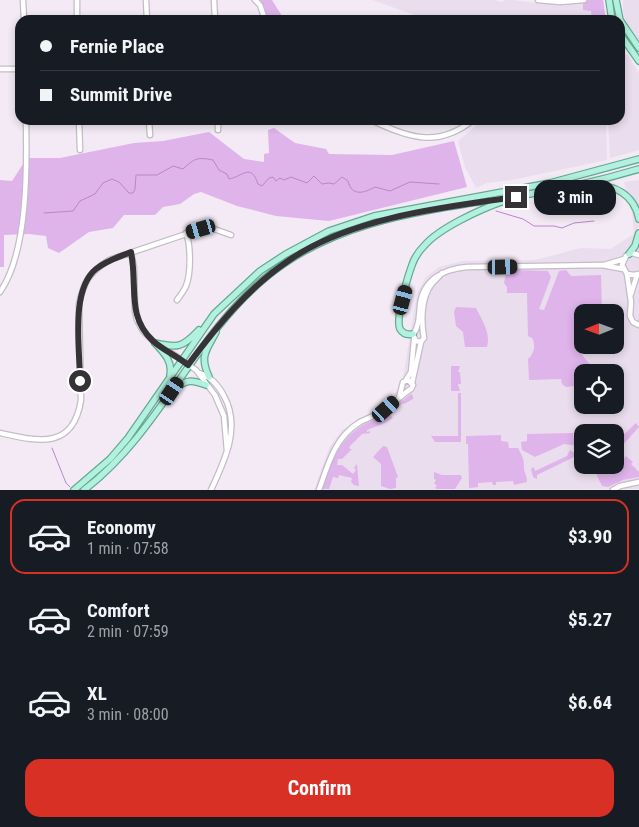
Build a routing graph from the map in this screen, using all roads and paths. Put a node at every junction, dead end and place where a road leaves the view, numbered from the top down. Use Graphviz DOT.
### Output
graph roads {
  1 [pos="24,0"];
  2 [pos="77,0"];
  3 [pos="146,0"];
  4 [pos="214,0"];
  5 [pos="255,0"];
  6 [pos="538,0"];
  7 [pos="584,0"];
  8 [pos="609,0"];
  9 [pos="616,0"];
  10 [pos="24,15"];
  11 [pos="77,15"];
  12 [pos="147,15"];
  13 [pos="215,15"];
  14 [pos="263,15"];
  15 [pos="611,15"];
  16 [pos="619,15"];
  17 [pos="625,27"];
  18 [pos="625,41"];
  19 [pos="639,48"];
  20 [pos="639,61"];
  21 [pos="0,69"];
  22 [pos="15,69"];
  23 [pos="26,125"];
  24 [pos="79,125"];
  25 [pos="149,125"];
  26 [pos="218,125"];
  27 [pos="382,125"];
  28 [pos="466,125"];
  29 [pos="218,130"];
  30 [pos="150,135"];
  31 [pos="80,150"];
  32 [pos="639,160"];
  33 [pos="639,169"];
  34 [pos="580,185"];
  35 [pos="516,197"];
  36 [pos="639,219"];
  37 [pos="186,233"];
  38 [pos="639,233"];
  39 [pos="231,235"];
  40 [pos="131,252"];
  41 [pos="639,255"];
  42 [pos="627,256"];
  43 [pos="602,265"];
  44 [pos="625,272"];
  45 [pos="442,273"];
  46 [pos="638,274"];
  47 [pos="0,292"];
  48 [pos="630,295"];
  49 [pos="177,300"];
  50 [pos="214,314"];
  51 [pos="221,323"];
  52 [pos="639,325"];
  53 [pos="422,333"];
  54 [pos="415,335"];
  55 [pos="155,342"];
  56 [pos="420,342"];
  57 [pos="182,360"];
  58 [pos="188,365"];
  59 [pos="198,372"];
  60 [pos="209,376"];
  61 [pos="169,379"];
  62 [pos="406,380"];
  63 [pos="412,383"];
  64 [pos="206,385"];
  65 [pos="404,390"];
  66 [pos="172,391"];
  67 [pos="0,433"];
  68 [pos="227,451"];
  69 [pos="639,482"];
  70 [pos="74,490"];
  71 [pos="84,490"];
  72 [pos="211,490"];
  73 [pos="319,490"];
  74 [pos="613,490"];
  1 -- 10 [label="street"];
  2 -- 11 [label="street"];
  3 -- 12 [label="street"];
  4 -- 13 [label="street"];
  5 -- 14 [label="street"];
  6 -- 7 [label="street"];
  8 -- 15 [label="main road"];
  9 -- 16 [label="main road"];
  17 -- 19 [label="main road"];
  18 -- 20 [label="main road"];
  21 -- 22 [label="street"];
  23 -- 47 [label="street"];
  24 -- 31 [label="street"];
  25 -- 30 [label="street"];
  26 -- 29 [label="street"];
  27 -- 28 [label="street"];
  32 -- 50 [label="main road"];
  33 -- 34 [label="main road"];
  34 -- 35 [label="main road"];
  34 -- 36 [label="main road"];
  35 -- 51 [label="main road"];
  35 -- 54 [label="main road"];
  37 -- 39 [label="street"];
  37 -- 40 [label="street"];
  37 -- 49 [label="street"];
  38 -- 42 [label="main road"];
  40 -- 55 [label="street"];
  40 -- 67 [label="street"];
  41 -- 42 [label="street"];
  42 -- 43 [label="street"];
  42 -- 44 [label="street"];
  43 -- 44 [label="street"];
  43 -- 45 [label="street"];
  44 -- 46 [label="street"];
  44 -- 48 [label="street"];
  45 -- 53 [label="street"];
  45 -- 54 [label="street"];
  46 -- 48 [label="street"];
  48 -- 52 [label="street"];
  50 -- 55 [label="main road"];
  50 -- 57 [label="main road"];
  51 -- 58 [label="main road"];
  51 -- 60 [label="main road"];
  53 -- 54 [label="street"];
  53 -- 56 [label="street"];
  54 -- 56 [label="street"];
  54 -- 62 [label="street"];
  55 -- 57 [label="street"];
  55 -- 61 [label="main road"];
  56 -- 63 [label="street"];
  57 -- 58 [label="street"];
  57 -- 61 [label="main road"];
  58 -- 59 [label="street"];
  58 -- 66 [label="main road"];
  59 -- 60 [label="street"];
  59 -- 64 [label="street"];
  60 -- 68 [label="street"];
  61 -- 70 [label="main road"];
  62 -- 63 [label="street"];
  62 -- 65 [label="street"];
  63 -- 65 [label="street"];
  64 -- 66 [label="main road"];
  64 -- 68 [label="street"];
  65 -- 73 [label="street"];
  66 -- 71 [label="main road"];
  68 -- 72 [label="street"];
  69 -- 74 [label="street"];
}
